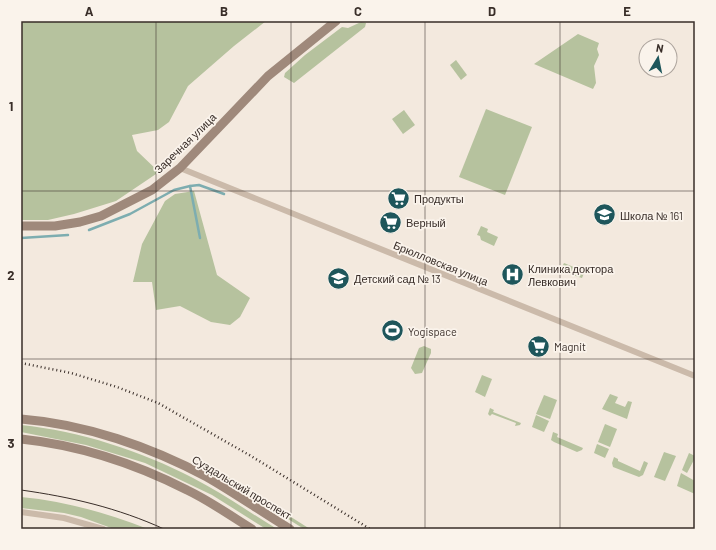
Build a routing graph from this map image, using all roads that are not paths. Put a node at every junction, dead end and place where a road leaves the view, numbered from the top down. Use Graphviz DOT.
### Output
graph roads {
  1 [pos="336,21"];
  2 [pos="180,168"];
  3 [pos="21,226"];
  4 [pos="695,376"];
  5 [pos="21,419"];
  6 [pos="21,440"];
  7 [pos="21,512"];
  8 [pos="103,529"];
  9 [pos="252,529"];
  10 [pos="290,529"];
  1 -- 2 [label="main road, Заречная улица"];
  2 -- 3 [label="main road, Заречная улица"];
  2 -- 4 [label="street, Брюлловская улица"];
  5 -- 10 [label="main road, Суздальский проспект"];
  6 -- 9 [label="main road"];
  7 -- 8 [label="street"];
}
